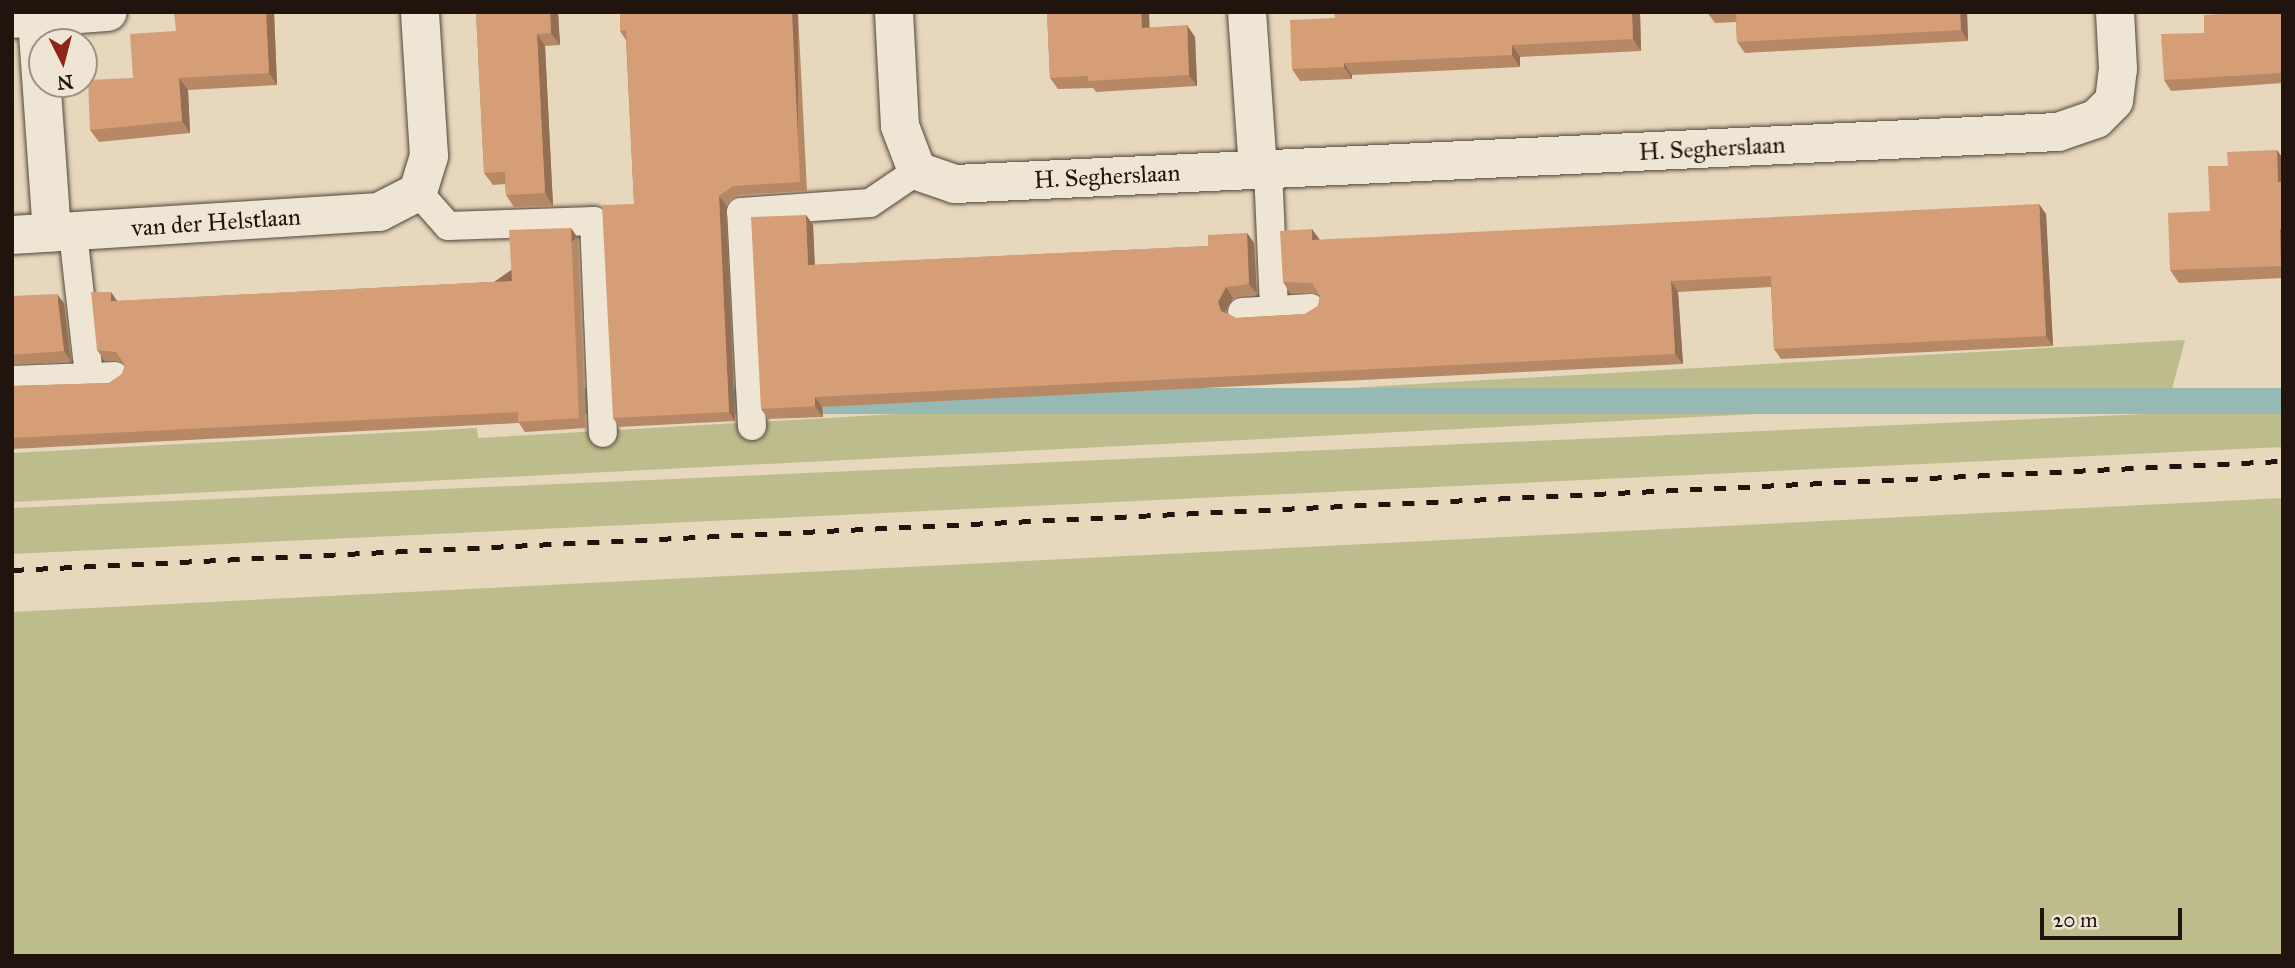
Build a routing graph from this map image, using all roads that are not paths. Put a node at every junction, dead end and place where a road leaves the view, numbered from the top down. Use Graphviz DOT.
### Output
graph roads {
  1 [pos="108,12"];
  2 [pos="420,12"];
  3 [pos="894,12"];
  4 [pos="1247,12"];
  5 [pos="2115,12"];
  6 [pos="24,19"];
  7 [pos="1263,170"];
  8 [pos="917,171"];
  9 [pos="418,192"];
  10 [pos="63,233"];
  11 [pos="12,234"];
  12 [pos="1311,308"];
  13 [pos="1274,310"];
  14 [pos="1242,312"];
  15 [pos="12,380"];
  16 [pos="752,426"];
  17 [pos="603,433"];
  1 -- 6 [label="street"];
  2 -- 9 [label="street"];
  3 -- 8 [label="street"];
  4 -- 7 [label="street"];
  5 -- 7 [label="street, H. Segherslaan"];
  6 -- 10 [label="street"];
  7 -- 8 [label="street, H. Segherslaan"];
  7 -- 13 [label="lane"];
  8 -- 16 [label="lane"];
  9 -- 10 [label="street, van der Helstlaan"];
  9 -- 17 [label="lane"];
  10 -- 11 [label="street, van der Helstlaan"];
  10 -- 15 [label="lane"];
  12 -- 13 [label="lane"];
  13 -- 14 [label="lane"];
}
